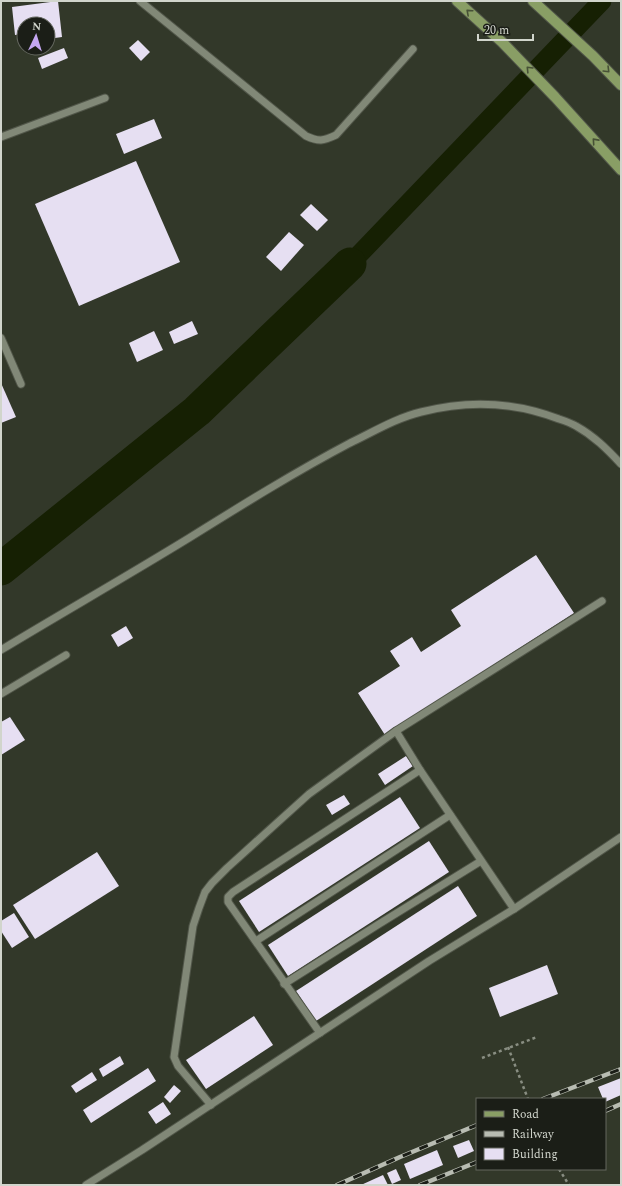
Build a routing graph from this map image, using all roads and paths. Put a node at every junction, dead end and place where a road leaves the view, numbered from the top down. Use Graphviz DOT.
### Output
graph roads {
  1 [pos="140,1"];
  2 [pos="457,1"];
  3 [pos="533,1"];
  4 [pos="413,49"];
  5 [pos="621,85"];
  6 [pos="105,98"];
  7 [pos="1,137"];
  8 [pos="621,170"];
  9 [pos="1,338"];
  10 [pos="21,384"];
  11 [pos="621,464"];
  12 [pos="602,601"];
  13 [pos="1,650"];
  14 [pos="66,656"];
  15 [pos="1,694"];
  16 [pos="396,731"];
  17 [pos="420,770"];
  18 [pos="450,815"];
  19 [pos="621,837"];
  20 [pos="481,861"];
  21 [pos="514,908"];
  22 [pos="256,941"];
  23 [pos="284,984"];
  24 [pos="320,1032"];
  25 [pos="537,1037"];
  26 [pos="508,1047"];
  27 [pos="482,1058"];
  28 [pos="528,1098"];
  29 [pos="210,1105"];
  30 [pos="559,1170"];
  31 [pos="86,1185"];
  32 [pos="569,1185"];
  1 -- 4 [label="lane"];
  8 -- 2 [label="main road, one-way"];
  3 -- 5 [label="main road, one-way"];
  6 -- 7 [label="lane"];
  9 -- 10 [label="lane"];
  11 -- 13 [label="lane"];
  12 -- 16 [label="lane"];
  14 -- 15 [label="lane"];
  16 -- 17 [label="lane"];
  16 -- 29 [label="lane"];
  17 -- 18 [label="lane"];
  17 -- 22 [label="lane"];
  18 -- 20 [label="lane"];
  18 -- 22 [label="lane"];
  19 -- 21 [label="lane"];
  20 -- 21 [label="lane"];
  20 -- 23 [label="lane"];
  21 -- 24 [label="lane"];
  22 -- 23 [label="lane"];
  23 -- 24 [label="lane"];
  24 -- 29 [label="lane"];
  25 -- 26 [label="path"];
  26 -- 27 [label="path"];
  26 -- 28 [label="path"];
  29 -- 31 [label="lane"];
  30 -- 32 [label="path"];
}
